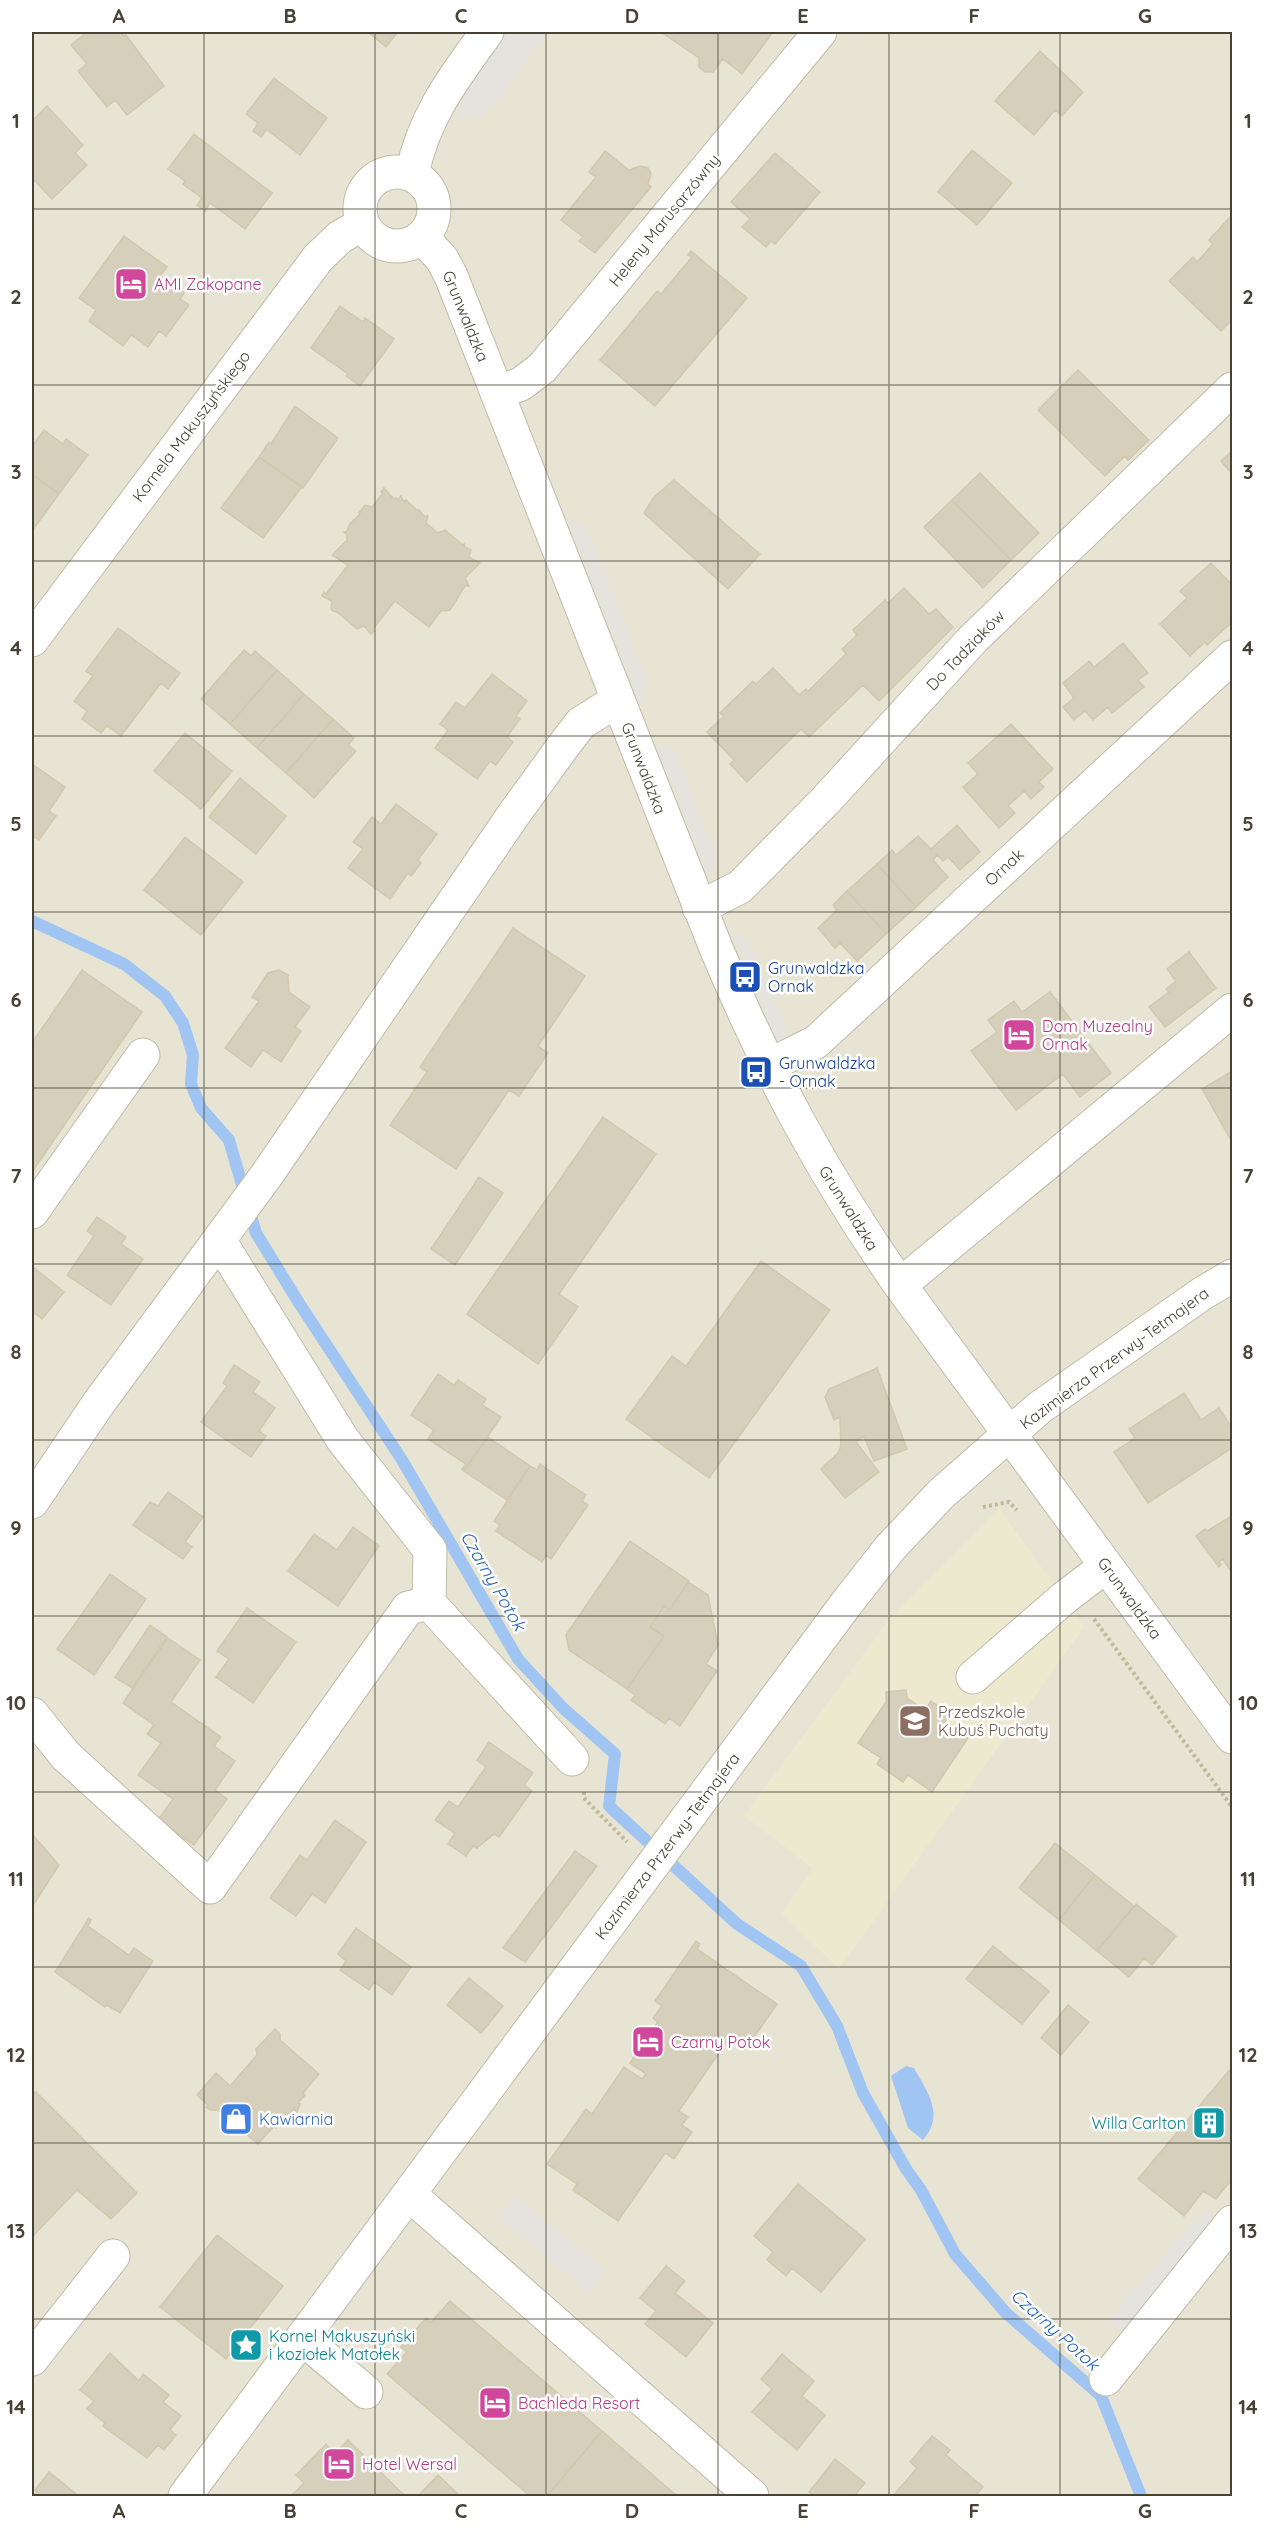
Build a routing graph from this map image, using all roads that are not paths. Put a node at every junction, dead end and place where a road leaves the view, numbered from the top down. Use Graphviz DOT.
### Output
graph roads {
  1 [pos="487,32"];
  2 [pos="820,32"];
  3 [pos="412,174"];
  4 [pos="363,224"];
  5 [pos="422,237"];
  6 [pos="1233,389"];
  7 [pos="497,393"];
  8 [pos="32,640"];
  9 [pos="1233,657"];
  10 [pos="618,700"];
  11 [pos="699,908"];
  12 [pos="1233,1010"];
  13 [pos="143,1055"];
  14 [pos="768,1066"];
  15 [pos="32,1212"];
  16 [pos="226,1230"];
  17 [pos="1233,1276"];
  18 [pos="900,1285"];
  19 [pos="1009,1434"];
  20 [pos="32,1502"];
  21 [pos="1106,1566"];
  22 [pos="429,1603"];
  23 [pos="973,1677"];
  24 [pos="32,1714"];
  25 [pos="1233,1737"];
  26 [pos="573,1759"];
  27 [pos="409,2194"];
  28 [pos="1233,2222"];
  29 [pos="113,2256"];
  30 [pos="302,2338"];
  31 [pos="32,2359"];
  32 [pos="1106,2379"];
  33 [pos="366,2392"];
  34 [pos="185,2496"];
  35 [pos="752,2496"];
  1 -- 3 [label="street"];
  2 -- 7 [label="street, Heleny Marusarzówny"];
  3 -- 4 [label="street"];
  3 -- 5 [label="street"];
  4 -- 5 [label="street"];
  4 -- 8 [label="street, Kornela Makuszyńskiego"];
  5 -- 7 [label="street, Grunwaldzka"];
  6 -- 11 [label="street, Do Tadziaków"];
  7 -- 10 [label="street, Grunwaldzka"];
  9 -- 14 [label="street, Ornak"];
  10 -- 11 [label="street, Grunwaldzka"];
  10 -- 16 [label="street"];
  11 -- 14 [label="street, Grunwaldzka"];
  12 -- 18 [label="street"];
  13 -- 15 [label="street"];
  14 -- 18 [label="street, Grunwaldzka"];
  16 -- 20 [label="street"];
  16 -- 22 [label="street"];
  17 -- 19 [label="street, Kazimierza Przerwy-Tetmajera"];
  18 -- 19 [label="street, Grunwaldzka"];
  19 -- 21 [label="street, Grunwaldzka"];
  19 -- 27 [label="street, Kazimierza Przerwy-Tetmajera"];
  21 -- 23 [label="street"];
  21 -- 25 [label="street, Grunwaldzka"];
  22 -- 24 [label="street"];
  22 -- 26 [label="street"];
  27 -- 30 [label="street, Kazimierza Przerwy-Tetmajera"];
  27 -- 35 [label="street"];
  28 -- 32 [label="street"];
  29 -- 31 [label="street"];
  30 -- 33 [label="street"];
  30 -- 34 [label="street, Kazimierza Przerwy-Tetmajera"];
}
